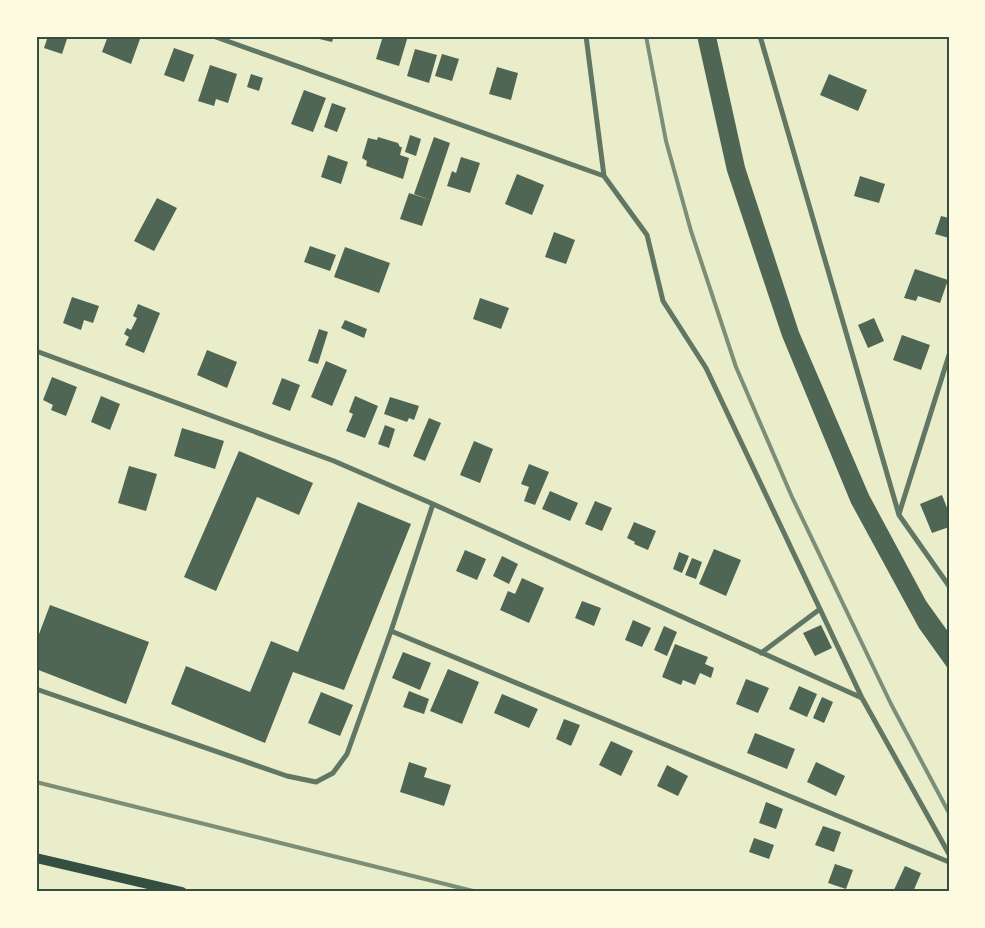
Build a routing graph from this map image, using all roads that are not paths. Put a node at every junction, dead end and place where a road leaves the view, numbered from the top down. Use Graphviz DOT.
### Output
graph roads {
  1 [pos="213,36"];
  2 [pos="586,36"];
  3 [pos="760,36"];
  4 [pos="604,176"];
  5 [pos="36,351"];
  6 [pos="949,355"];
  7 [pos="433,504"];
  8 [pos="899,515"];
  9 [pos="949,586"];
  10 [pos="820,609"];
  11 [pos="391,631"];
  12 [pos="761,653"];
  13 [pos="36,689"];
  14 [pos="862,698"];
  15 [pos="949,854"];
  16 [pos="36,858"];
  17 [pos="949,862"];
  18 [pos="182,892"];
  1 -- 4 [label="street"];
  2 -- 4 [label="street"];
  3 -- 8 [label="street"];
  4 -- 10 [label="street"];
  5 -- 7 [label="street"];
  6 -- 8 [label="street"];
  7 -- 11 [label="street"];
  7 -- 12 [label="street"];
  8 -- 9 [label="street"];
  10 -- 12 [label="street"];
  10 -- 14 [label="street"];
  11 -- 13 [label="street"];
  11 -- 17 [label="street"];
  12 -- 14 [label="street"];
  14 -- 15 [label="street"];
  16 -- 18 [label="main road"];
}
